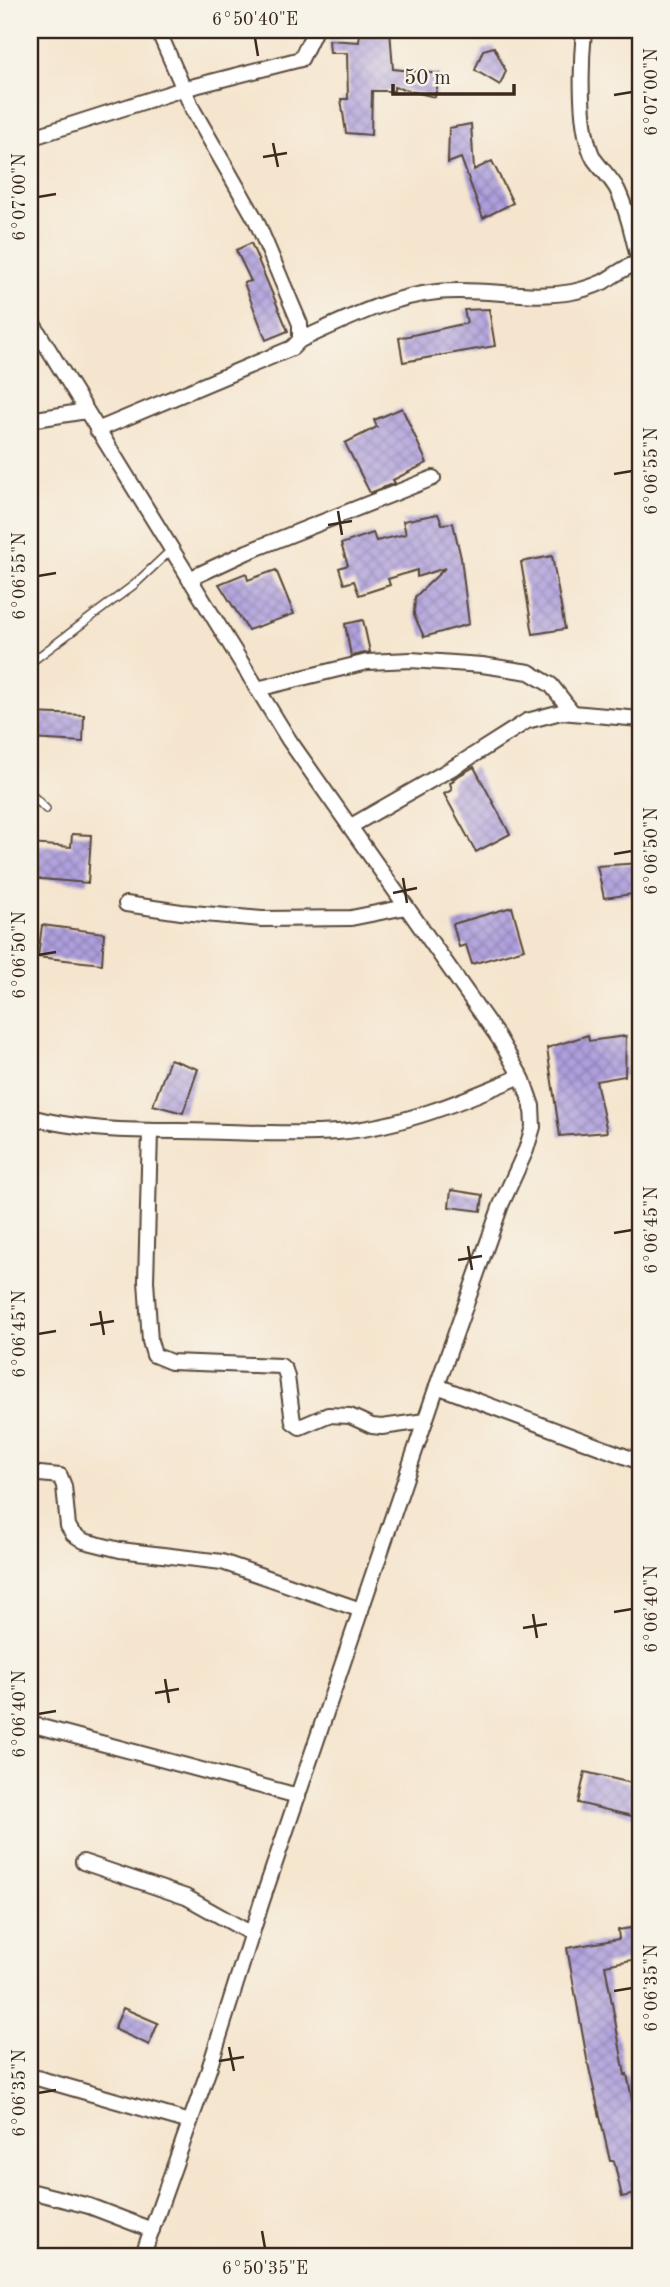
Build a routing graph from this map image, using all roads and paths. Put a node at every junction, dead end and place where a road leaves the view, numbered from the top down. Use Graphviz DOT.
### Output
graph roads {
  1 [pos="158,30"];
  2 [pos="316,30"];
  3 [pos="584,30"];
  4 [pos="183,89"];
  5 [pos="30,138"];
  6 [pos="639,262"];
  7 [pos="30,319"];
  8 [pos="300,340"];
  9 [pos="86,411"];
  10 [pos="30,420"];
  11 [pos="97,430"];
  12 [pos="433,478"];
  13 [pos="171,550"];
  14 [pos="189,579"];
  15 [pos="30,663"];
  16 [pos="257,689"];
  17 [pos="573,713"];
  18 [pos="640,719"];
  19 [pos="30,793"];
  20 [pos="46,809"];
  21 [pos="351,826"];
  22 [pos="126,904"];
  23 [pos="406,907"];
  24 [pos="521,1076"];
  25 [pos="30,1117"];
  26 [pos="150,1132"];
  27 [pos="437,1386"];
  28 [pos="425,1421"];
  29 [pos="640,1462"];
  30 [pos="30,1473"];
  31 [pos="361,1610"];
  32 [pos="30,1724"];
  33 [pos="298,1796"];
  34 [pos="83,1861"];
  35 [pos="252,1934"];
  36 [pos="30,2076"];
  37 [pos="190,2122"];
  38 [pos="30,2191"];
  39 [pos="152,2230"];
  40 [pos="142,2257"];
  1 -- 4 [label="street"];
  2 -- 4 [label="street"];
  3 -- 6 [label="street"];
  4 -- 5 [label="street"];
  4 -- 8 [label="street"];
  6 -- 8 [label="street"];
  7 -- 9 [label="street"];
  8 -- 11 [label="street"];
  9 -- 10 [label="street"];
  9 -- 11 [label="street"];
  11 -- 13 [label="street"];
  12 -- 14 [label="street"];
  13 -- 14 [label="street"];
  13 -- 15 [label="lane"];
  14 -- 16 [label="street"];
  16 -- 17 [label="street"];
  16 -- 21 [label="street"];
  17 -- 18 [label="street"];
  17 -- 21 [label="street"];
  19 -- 20 [label="lane"];
  21 -- 23 [label="street"];
  22 -- 23 [label="street"];
  23 -- 24 [label="street"];
  24 -- 26 [label="street"];
  24 -- 27 [label="street"];
  25 -- 26 [label="street"];
  26 -- 28 [label="street"];
  27 -- 28 [label="street"];
  27 -- 29 [label="street"];
  28 -- 31 [label="street"];
  30 -- 31 [label="street"];
  31 -- 33 [label="street"];
  32 -- 33 [label="street"];
  33 -- 35 [label="street"];
  34 -- 35 [label="street"];
  35 -- 37 [label="street"];
  36 -- 37 [label="street"];
  37 -- 39 [label="street"];
  38 -- 39 [label="street"];
  39 -- 40 [label="street"];
}
